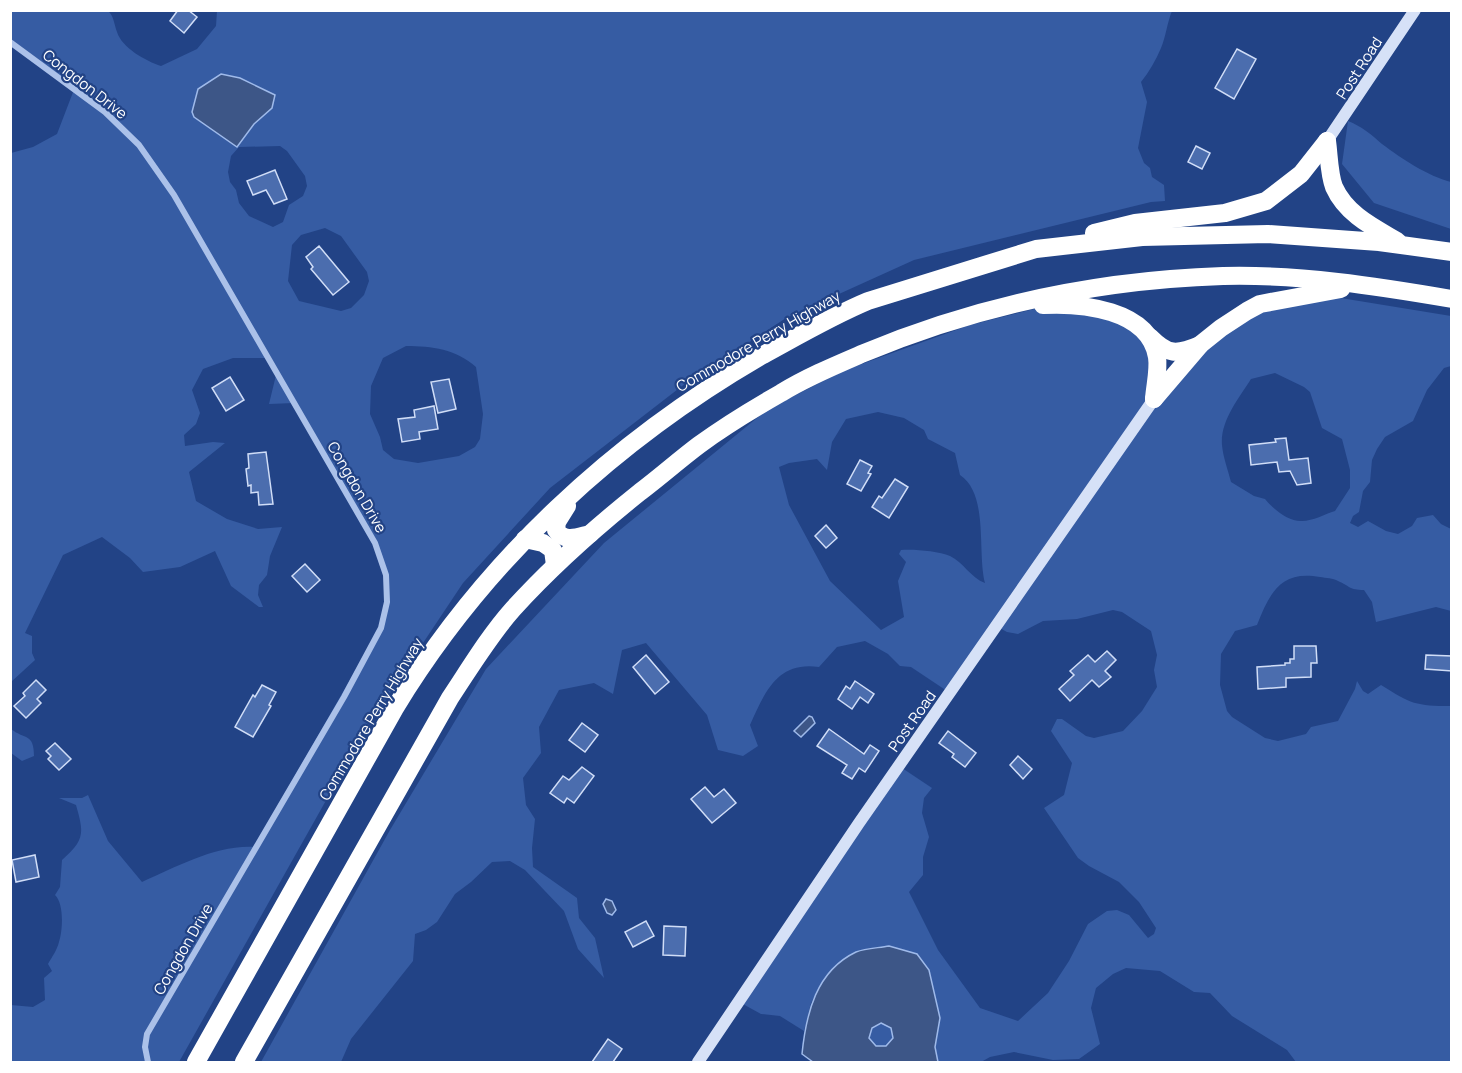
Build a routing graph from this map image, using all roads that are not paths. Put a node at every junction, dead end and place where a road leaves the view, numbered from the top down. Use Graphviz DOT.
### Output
graph roads {
  1 [pos="1415,10"];
  2 [pos="10,42"];
  3 [pos="1327,141"];
  4 [pos="1407,246"];
  5 [pos="1036,249"];
  6 [pos="1452,252"];
  7 [pos="1374,288"];
  8 [pos="1452,299"];
  9 [pos="974,313"];
  10 [pos="1148,336"];
  11 [pos="1201,344"];
  12 [pos="1154,399"];
  13 [pos="573,493"];
  14 [pos="591,533"];
  15 [pos="525,539"];
  16 [pos="555,565"];
  17 [pos="148,1062"];
  18 [pos="196,1062"];
  19 [pos="244,1062"];
  20 [pos="698,1062"];
  1 -- 3 [label="street, Post Road"];
  2 -- 17 [label="street, Congdon Drive"];
  3 -- 4 [label="highway"];
  3 -- 5 [label="highway"];
  4 -- 5 [label="highway, Commodore Perry Highway"];
  4 -- 6 [label="highway, Commodore Perry Highway"];
  5 -- 13 [label="highway, Commodore Perry Highway"];
  7 -- 8 [label="highway"];
  7 -- 9 [label="highway"];
  7 -- 11 [label="highway"];
  9 -- 10 [label="highway"];
  9 -- 14 [label="highway"];
  10 -- 11 [label="highway"];
  10 -- 12 [label="highway"];
  11 -- 12 [label="highway"];
  12 -- 20 [label="street, Post Road"];
  13 -- 14 [label="highway"];
  13 -- 15 [label="highway, Commodore Perry Highway"];
  14 -- 16 [label="highway"];
  15 -- 16 [label="highway"];
  15 -- 18 [label="highway, Commodore Perry Highway"];
  16 -- 19 [label="highway"];
}
